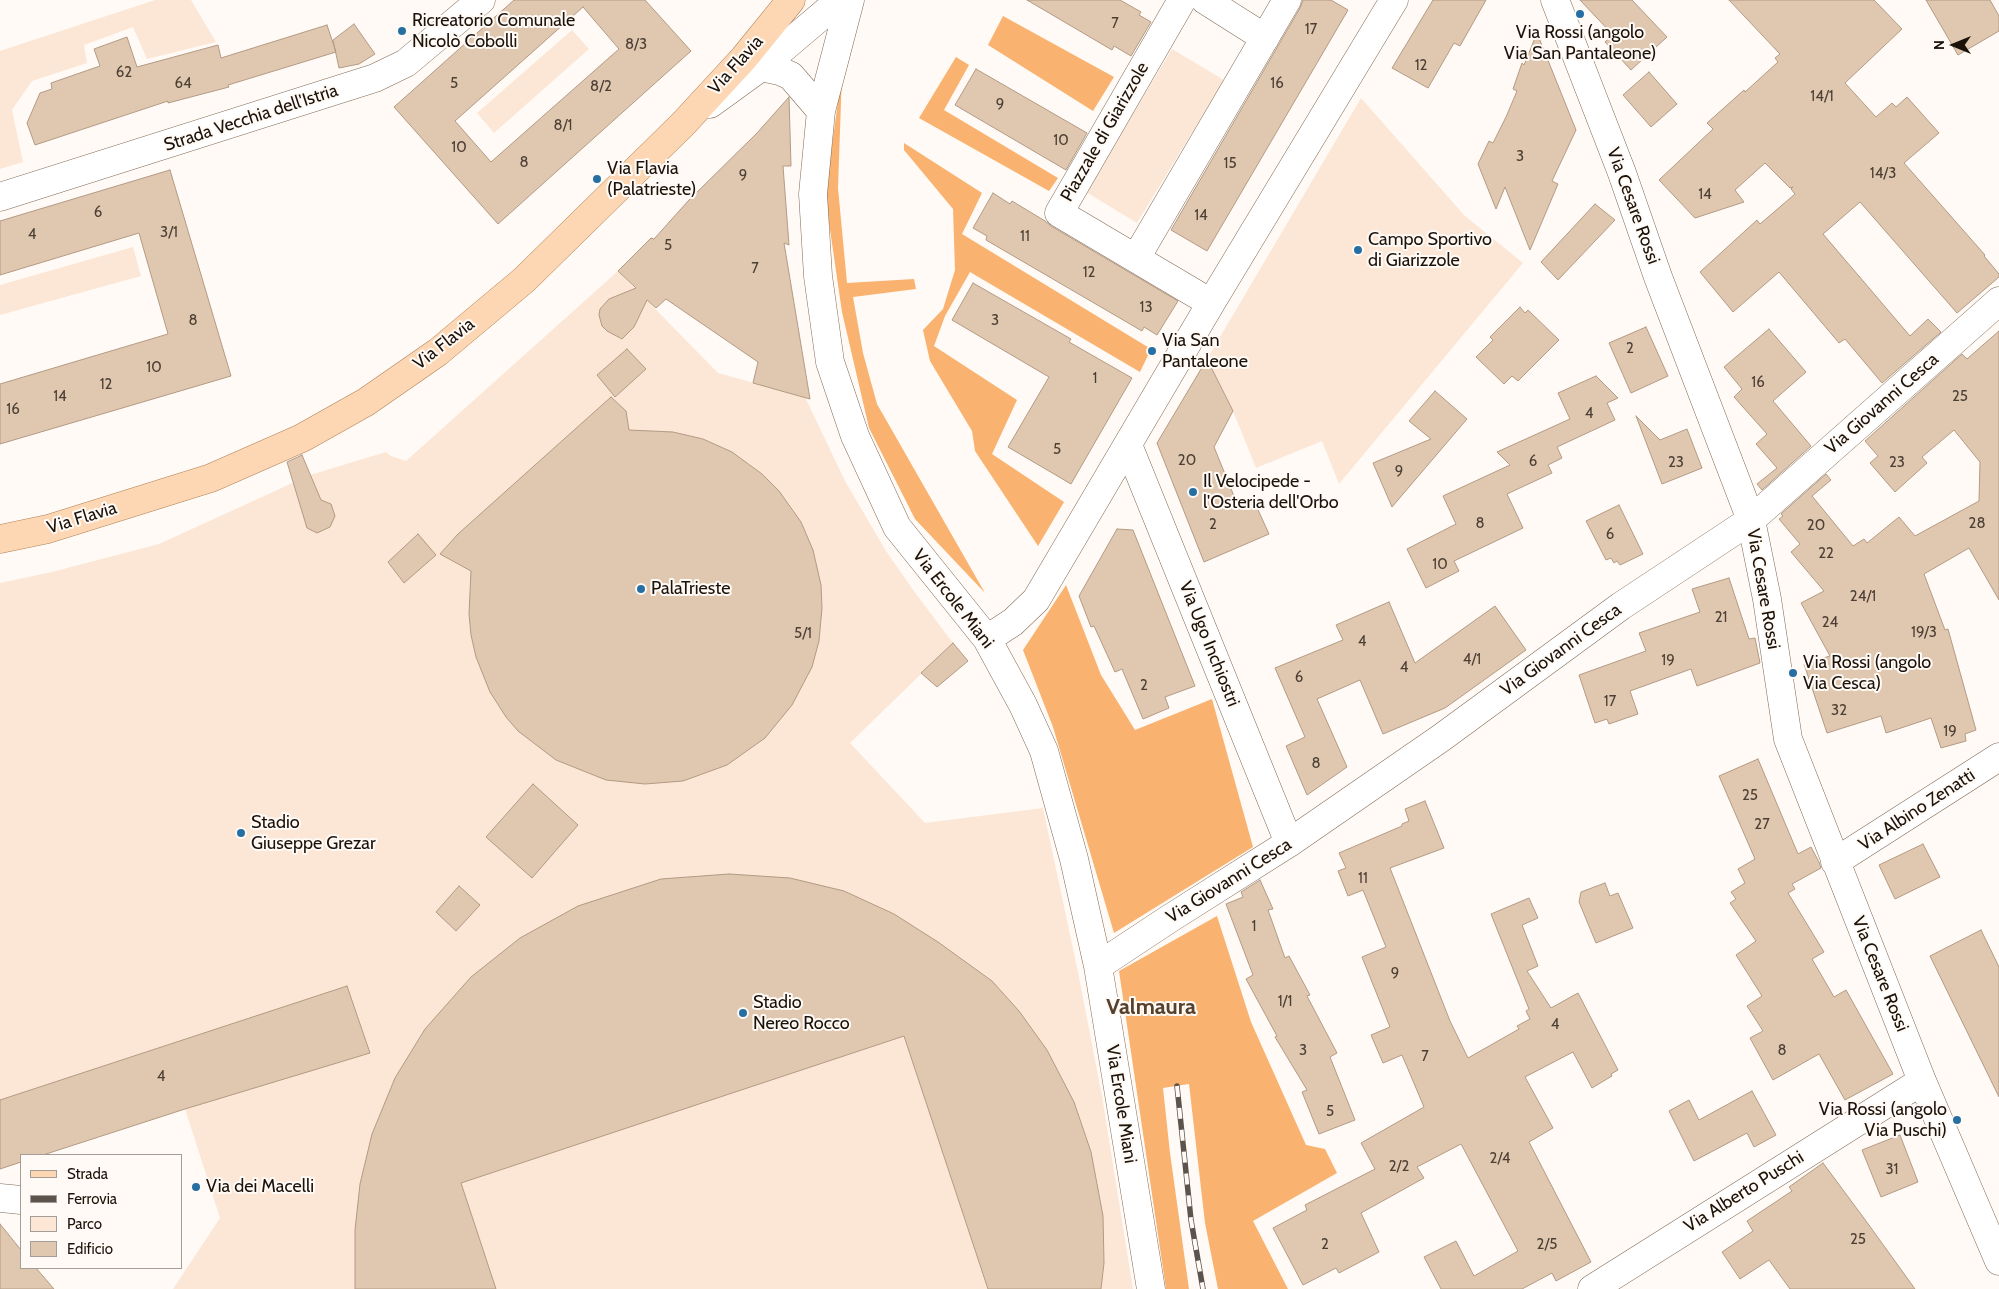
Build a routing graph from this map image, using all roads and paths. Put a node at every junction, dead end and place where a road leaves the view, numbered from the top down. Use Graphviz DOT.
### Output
graph roads {
  1 [pos="481,0"];
  2 [pos="791,0"];
  3 [pos="840,0"];
  4 [pos="850,0"];
  5 [pos="1182,0"];
  6 [pos="1205,0"];
  7 [pos="1287,0"];
  8 [pos="1394,0"];
  9 [pos="1555,0"];
  10 [pos="1265,38"];
  11 [pos="761,67"];
  12 [pos="821,111"];
  13 [pos="683,124"];
  14 [pos="0,197"];
  15 [pos="1136,258"];
  16 [pos="1999,301"];
  17 [pos="1211,303"];
  18 [pos="1128,445"];
  19 [pos="1751,520"];
  20 [pos="0,539"];
  21 [pos="987,639"];
  22 [pos="1999,757"];
  23 [pos="1289,843"];
  24 [pos="1835,862"];
  25 [pos="1098,966"];
  26 [pos="1922,1081"];
  27 [pos="0,1198"];
  28 [pos="20,1200"];
  29 [pos="1999,1261"];
  30 [pos="1151,1289"];
  31 [pos="1592,1289"];
  1 -- 14 [label="street, Strada Vecchia dell'Istria"];
  2 -- 13 [label="main road, Via Flavia"];
  3 -- 11 [label="street"];
  4 -- 12 [label="street, Via Ercole Miani"];
  5 -- 15 [label="street, Piazzale di Giarizzole"];
  6 -- 10 [label="street"];
  7 -- 10 [label="street"];
  8 -- 17 [label="street"];
  9 -- 19 [label="street, Via Cesare Rossi"];
  10 -- 15 [label="street"];
  11 -- 12 [label="street"];
  11 -- 13 [label="street"];
  12 -- 21 [label="street, Via Ercole Miani"];
  13 -- 20 [label="main road, Via Flavia"];
  15 -- 17 [label="street, Piazzale di Giarizzole"];
  16 -- 19 [label="street, Via Giovanni Cesca"];
  17 -- 18 [label="street"];
  18 -- 21 [label="street"];
  18 -- 23 [label="street, Via Ugo Inchiostri"];
  19 -- 23 [label="street, Via Giovanni Cesca"];
  19 -- 24 [label="street, Via Cesare Rossi"];
  21 -- 25 [label="street, Via Ercole Miani"];
  22 -- 24 [label="street, Via Albino Zenatti"];
  23 -- 25 [label="street, Via Giovanni Cesca"];
  24 -- 26 [label="street, Via Cesare Rossi"];
  25 -- 30 [label="street, Via Ercole Miani"];
  26 -- 29 [label="street, Via Cesare Rossi"];
  26 -- 31 [label="street, Via Alberto Puschi"];
  27 -- 28 [label="street"];
}
